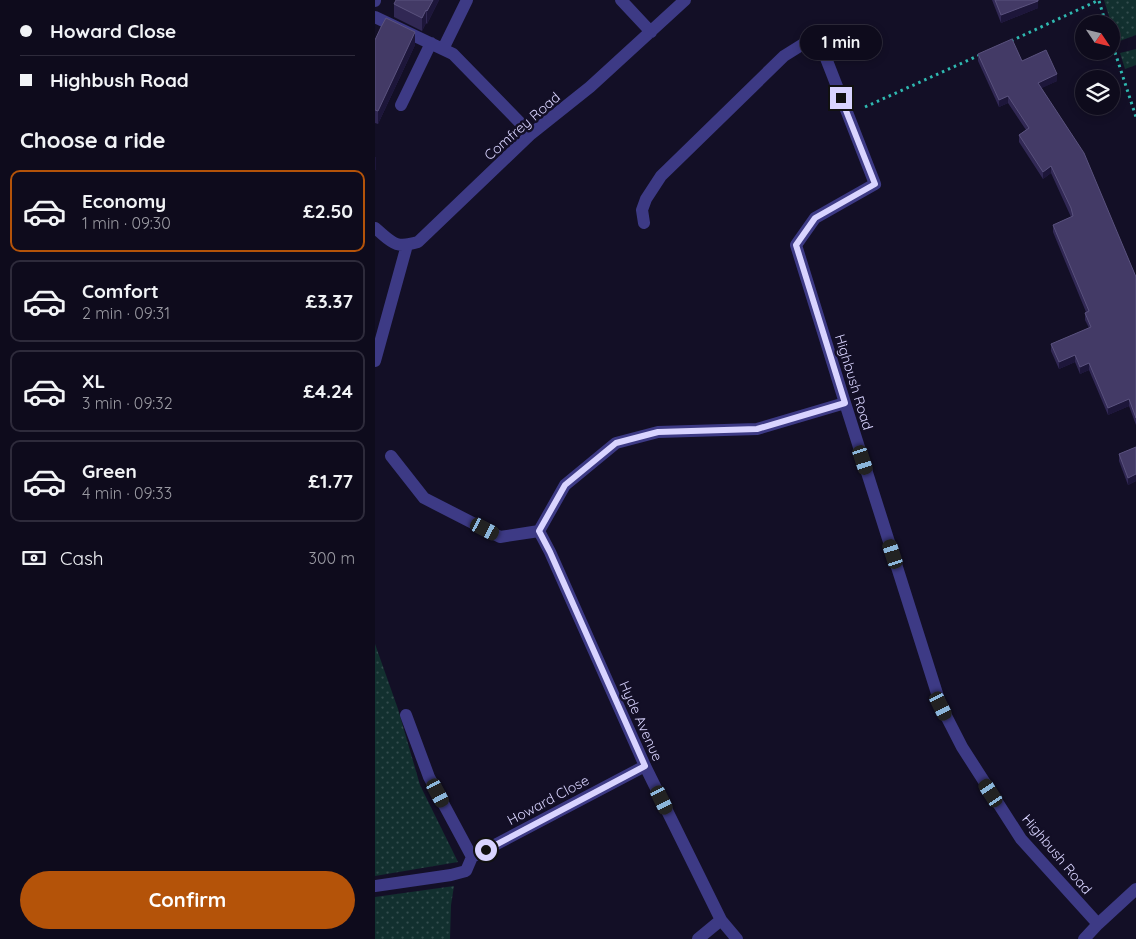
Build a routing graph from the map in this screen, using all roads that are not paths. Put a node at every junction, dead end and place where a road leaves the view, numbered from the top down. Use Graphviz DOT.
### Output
graph roads {
  1 [pos="467,0"];
  2 [pos="621,0"];
  3 [pos="685,0"];
  4 [pos="375,17"];
  5 [pos="651,32"];
  6 [pos="431,43"];
  7 [pos="443,49"];
  8 [pos="401,105"];
  9 [pos="531,134"];
  10 [pos="644,223"];
  11 [pos="375,228"];
  12 [pos="407,245"];
  13 [pos="375,361"];
  14 [pos="845,403"];
  15 [pos="391,456"];
  16 [pos="539,531"];
  17 [pos="406,715"];
  18 [pos="645,766"];
  19 [pos="472,857"];
  20 [pos="376,886"];
  21 [pos="1136,889"];
  22 [pos="721,920"];
  23 [pos="1098,924"];
  24 [pos="698,939"];
  25 [pos="737,939"];
  26 [pos="1084,939"];
  1 -- 7 [label="street"];
  2 -- 5 [label="street"];
  3 -- 5 [label="street, Comfrey Road"];
  4 -- 6 [label="street"];
  5 -- 9 [label="street, Comfrey Road"];
  6 -- 7 [label="street"];
  6 -- 8 [label="street"];
  7 -- 9 [label="street"];
  9 -- 12 [label="street, Comfrey Road"];
  10 -- 14 [label="street, Highbush Road"];
  11 -- 12 [label="street"];
  12 -- 13 [label="street"];
  14 -- 16 [label="street"];
  14 -- 23 [label="street, Highbush Road"];
  15 -- 16 [label="street"];
  16 -- 18 [label="street, Hyde Avenue"];
  17 -- 19 [label="street"];
  18 -- 19 [label="street, Howard Close"];
  18 -- 22 [label="street, Hyde Avenue"];
  19 -- 20 [label="street, Howard Close"];
  21 -- 23 [label="street"];
  22 -- 24 [label="street"];
  22 -- 25 [label="street, Hyde Avenue"];
  23 -- 26 [label="street"];
}
